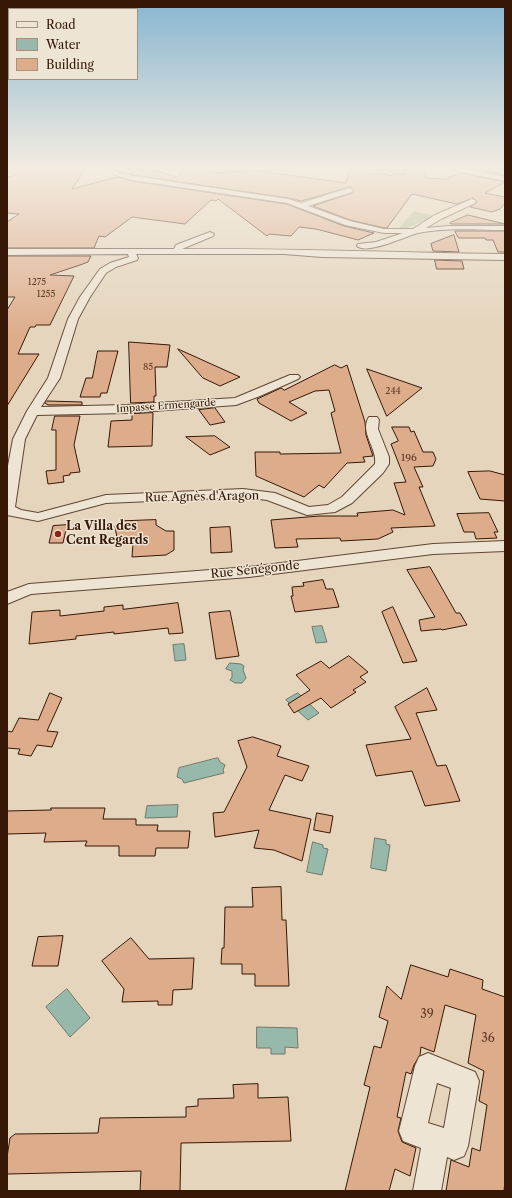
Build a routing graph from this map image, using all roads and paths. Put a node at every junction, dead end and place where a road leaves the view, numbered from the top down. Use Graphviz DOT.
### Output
graph roads {
  1 [pos="354,224"];
  2 [pos="428,224"];
  3 [pos="505,228"];
  4 [pos="392,231"];
  5 [pos="414,232"];
  6 [pos="210,234"];
  7 [pos="387,241"];
  8 [pos="337,246"];
  9 [pos="7,252"];
  10 [pos="97,252"];
  11 [pos="176,252"];
  12 [pos="294,252"];
  13 [pos="312,253"];
  14 [pos="125,256"];
  15 [pos="505,257"];
  16 [pos="294,377"];
  17 [pos="33,411"];
  18 [pos="373,420"];
  19 [pos="7,510"];
  20 [pos="505,546"];
  21 [pos="7,599"];
  22 [pos="436,1140"];
  23 [pos="427,1191"];
  1 -- 4 [label="street"];
  2 -- 5 [label="street"];
  3 -- 5 [label="street"];
  4 -- 5 [label="street"];
  4 -- 7 [label="street"];
  5 -- 7 [label="street"];
  6 -- 11 [label="street"];
  7 -- 8 [label="street"];
  8 -- 12 [label="street"];
  8 -- 13 [label="street"];
  9 -- 10 [label="street"];
  10 -- 14 [label="street"];
  10 -- 14 [label="street"];
  11 -- 12 [label="street"];
  11 -- 14 [label="street"];
  12 -- 13 [label="street"];
  13 -- 15 [label="street"];
  14 -- 17 [label="street"];
  16 -- 17 [label="street, Impasse Ermengarde"];
  17 -- 19 [label="street"];
  18 -- 19 [label="street, Rue Agnès d'Aragon"];
  20 -- 21 [label="street, Rue Sénégonde"];
  22 -- 23 [label="street"];
}
